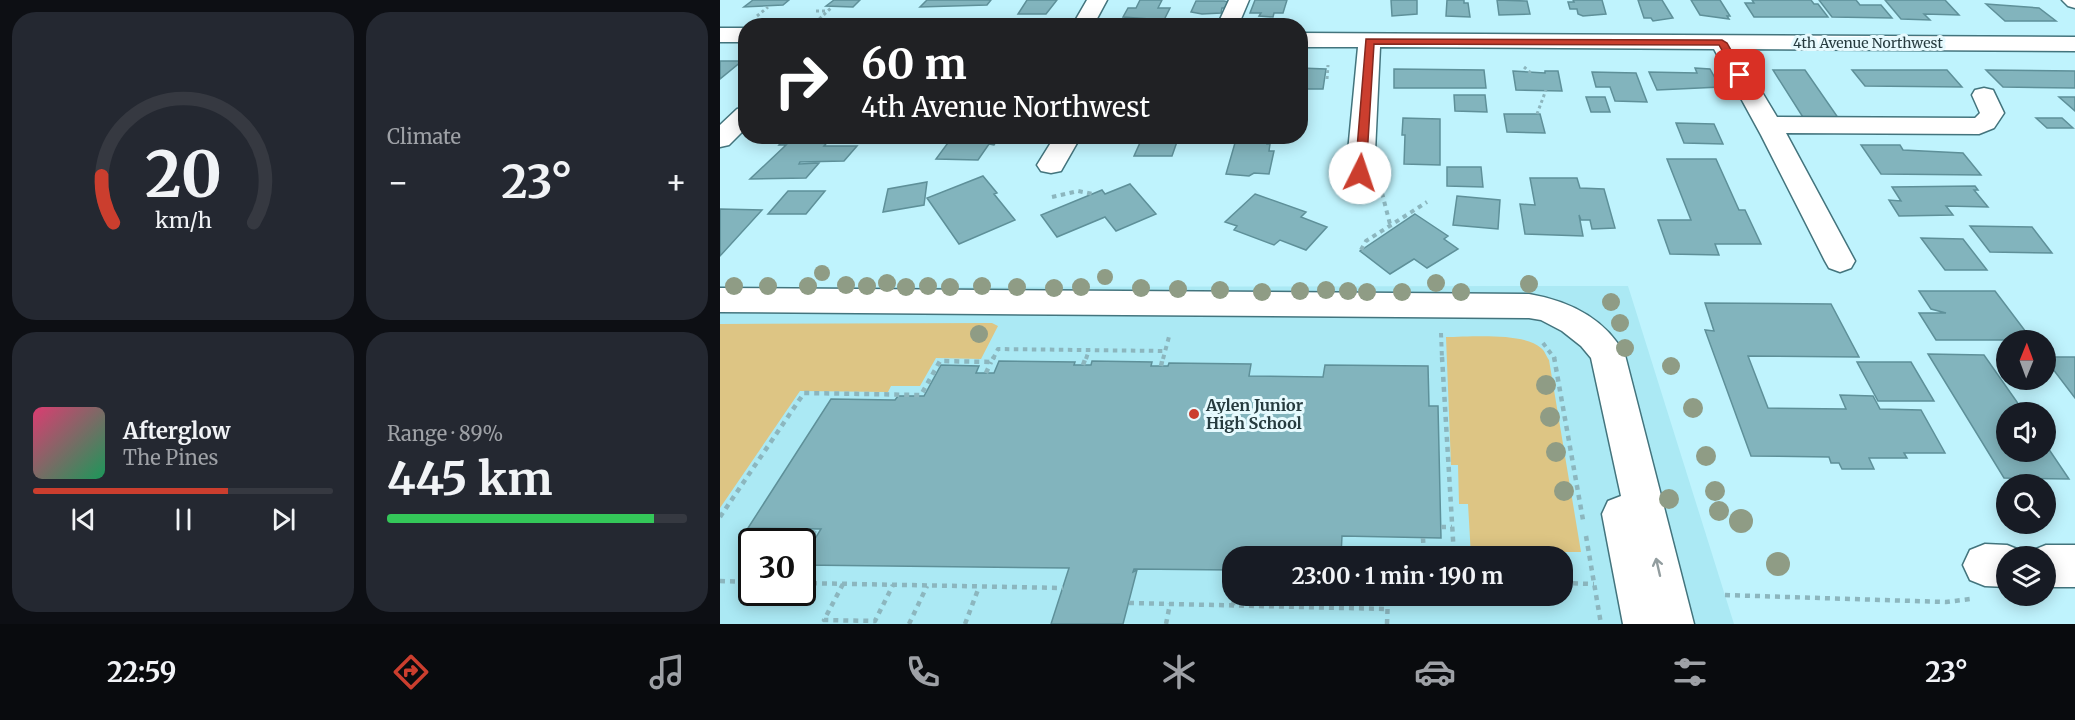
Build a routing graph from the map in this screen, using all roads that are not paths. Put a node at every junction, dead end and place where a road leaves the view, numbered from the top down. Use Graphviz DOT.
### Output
graph roads {
  1 [pos="1097,0"];
  2 [pos="1239,0"];
  3 [pos="1087,18"];
  4 [pos="1231,18"];
  5 [pos="720,35"];
  6 [pos="738,35"];
  7 [pos="1308,40"];
  8 [pos="1369,41"];
  9 [pos="1722,43"];
  10 [pos="2075,44"];
  11 [pos="1984,95"];
  12 [pos="738,122"];
  13 [pos="1769,125"];
  14 [pos="720,139"];
  15 [pos="1063,144"];
  16 [pos="1051,165"];
  17 [pos="1360,173"];
  18 [pos="1840,261"];
  19 [pos="720,300"];
  20 [pos="720,314"];
  21 [pos="2056,566"];
  22 [pos="2075,566"];
  23 [pos="1646,624"];
  24 [pos="1671,624"];
  1 -- 3 [label="street"];
  2 -- 4 [label="street"];
  5 -- 6 [label="street"];
  7 -- 8 [label="street, 4th Avenue Northwest"];
  8 -- 9 [label="street, 4th Avenue Northwest"];
  8 -- 17 [label="street"];
  9 -- 10 [label="street, 4th Avenue Northwest"];
  9 -- 13 [label="street"];
  11 -- 13 [label="street"];
  12 -- 14 [label="street"];
  13 -- 18 [label="street"];
  15 -- 16 [label="street"];
  24 -- 19 [label="street, one-way"];
  20 -- 23 [label="street"];
  21 -- 22 [label="street"];
}
